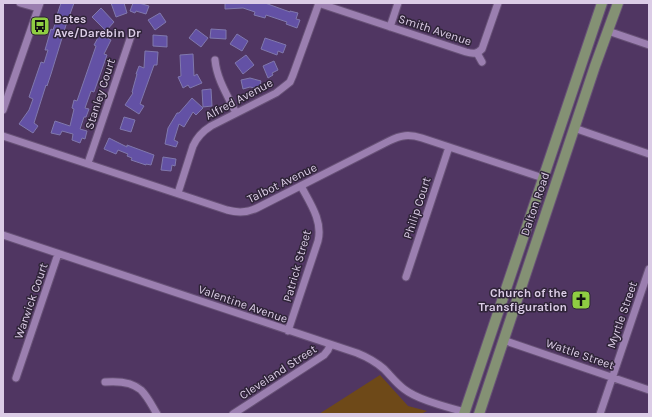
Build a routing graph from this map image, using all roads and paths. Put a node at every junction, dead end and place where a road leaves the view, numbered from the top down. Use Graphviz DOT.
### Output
graph roads {
  1 [pos="20,3"];
  2 [pos="318,3"];
  3 [pos="398,3"];
  4 [pos="498,3"];
  5 [pos="602,3"];
  6 [pos="618,3"];
  7 [pos="39,6"];
  8 [pos="390,27"];
  9 [pos="608,31"];
  10 [pos="132,33"];
  11 [pos="649,45"];
  12 [pos="477,53"];
  13 [pos="215,60"];
  14 [pos="482,62"];
  15 [pos="3,110"];
  16 [pos="236,113"];
  17 [pos="561,124"];
  18 [pos="574,128"];
  19 [pos="3,136"];
  20 [pos="449,147"];
  21 [pos="649,154"];
  22 [pos="88,163"];
  23 [pos="543,178"];
  24 [pos="301,186"];
  25 [pos="178,193"];
  26 [pos="3,235"];
  27 [pos="58,254"];
  28 [pos="649,271"];
  29 [pos="406,277"];
  30 [pos="288,331"];
  31 [pos="503,340"];
  32 [pos="330,345"];
  33 [pos="613,377"];
  34 [pos="16,378"];
  35 [pos="105,382"];
  36 [pos="649,390"];
  37 [pos="464,413"];
  38 [pos="157,414"];
  39 [pos="233,414"];
  40 [pos="478,414"];
  41 [pos="600,414"];
  1 -- 7 [label="street"];
  2 -- 8 [label="street, Smith Avenue"];
  2 -- 16 [label="street, Alfred Avenue"];
  3 -- 8 [label="street"];
  4 -- 12 [label="street, Smith Avenue"];
  5 -- 17 [label="main road, Dalton Road"];
  6 -- 9 [label="main road, Dalton Road"];
  7 -- 15 [label="street"];
  8 -- 12 [label="street, Smith Avenue"];
  9 -- 11 [label="street"];
  9 -- 18 [label="main road, Dalton Road"];
  10 -- 22 [label="street, Stanley Court"];
  12 -- 14 [label="street, Smith Avenue"];
  13 -- 16 [label="street"];
  16 -- 25 [label="street, Alfred Avenue"];
  17 -- 18 [label="main road"];
  17 -- 23 [label="main road, Dalton Road"];
  18 -- 21 [label="street"];
  18 -- 31 [label="main road, Dalton Road"];
  19 -- 22 [label="street, Talbot Avenue"];
  20 -- 23 [label="street, Talbot Avenue"];
  20 -- 24 [label="street, Talbot Avenue"];
  20 -- 29 [label="street, Philip Court"];
  22 -- 25 [label="street, Talbot Avenue"];
  23 -- 37 [label="main road, Dalton Road"];
  24 -- 25 [label="street, Talbot Avenue"];
  24 -- 30 [label="street, Patrick Street"];
  26 -- 27 [label="street, Valentine Avenue"];
  27 -- 30 [label="street, Valentine Avenue"];
  27 -- 34 [label="street, Warwick Court"];
  28 -- 33 [label="street, Myrtle Street"];
  30 -- 32 [label="street, Valentine Avenue"];
  31 -- 33 [label="street, Wattle Street"];
  31 -- 40 [label="main road, Dalton Road"];
  32 -- 37 [label="street, Valentine Avenue"];
  32 -- 39 [label="street, Cleveland Street"];
  33 -- 36 [label="street, Wattle Street"];
  33 -- 41 [label="street, Myrtle Street"];
  35 -- 38 [label="street"];
}
